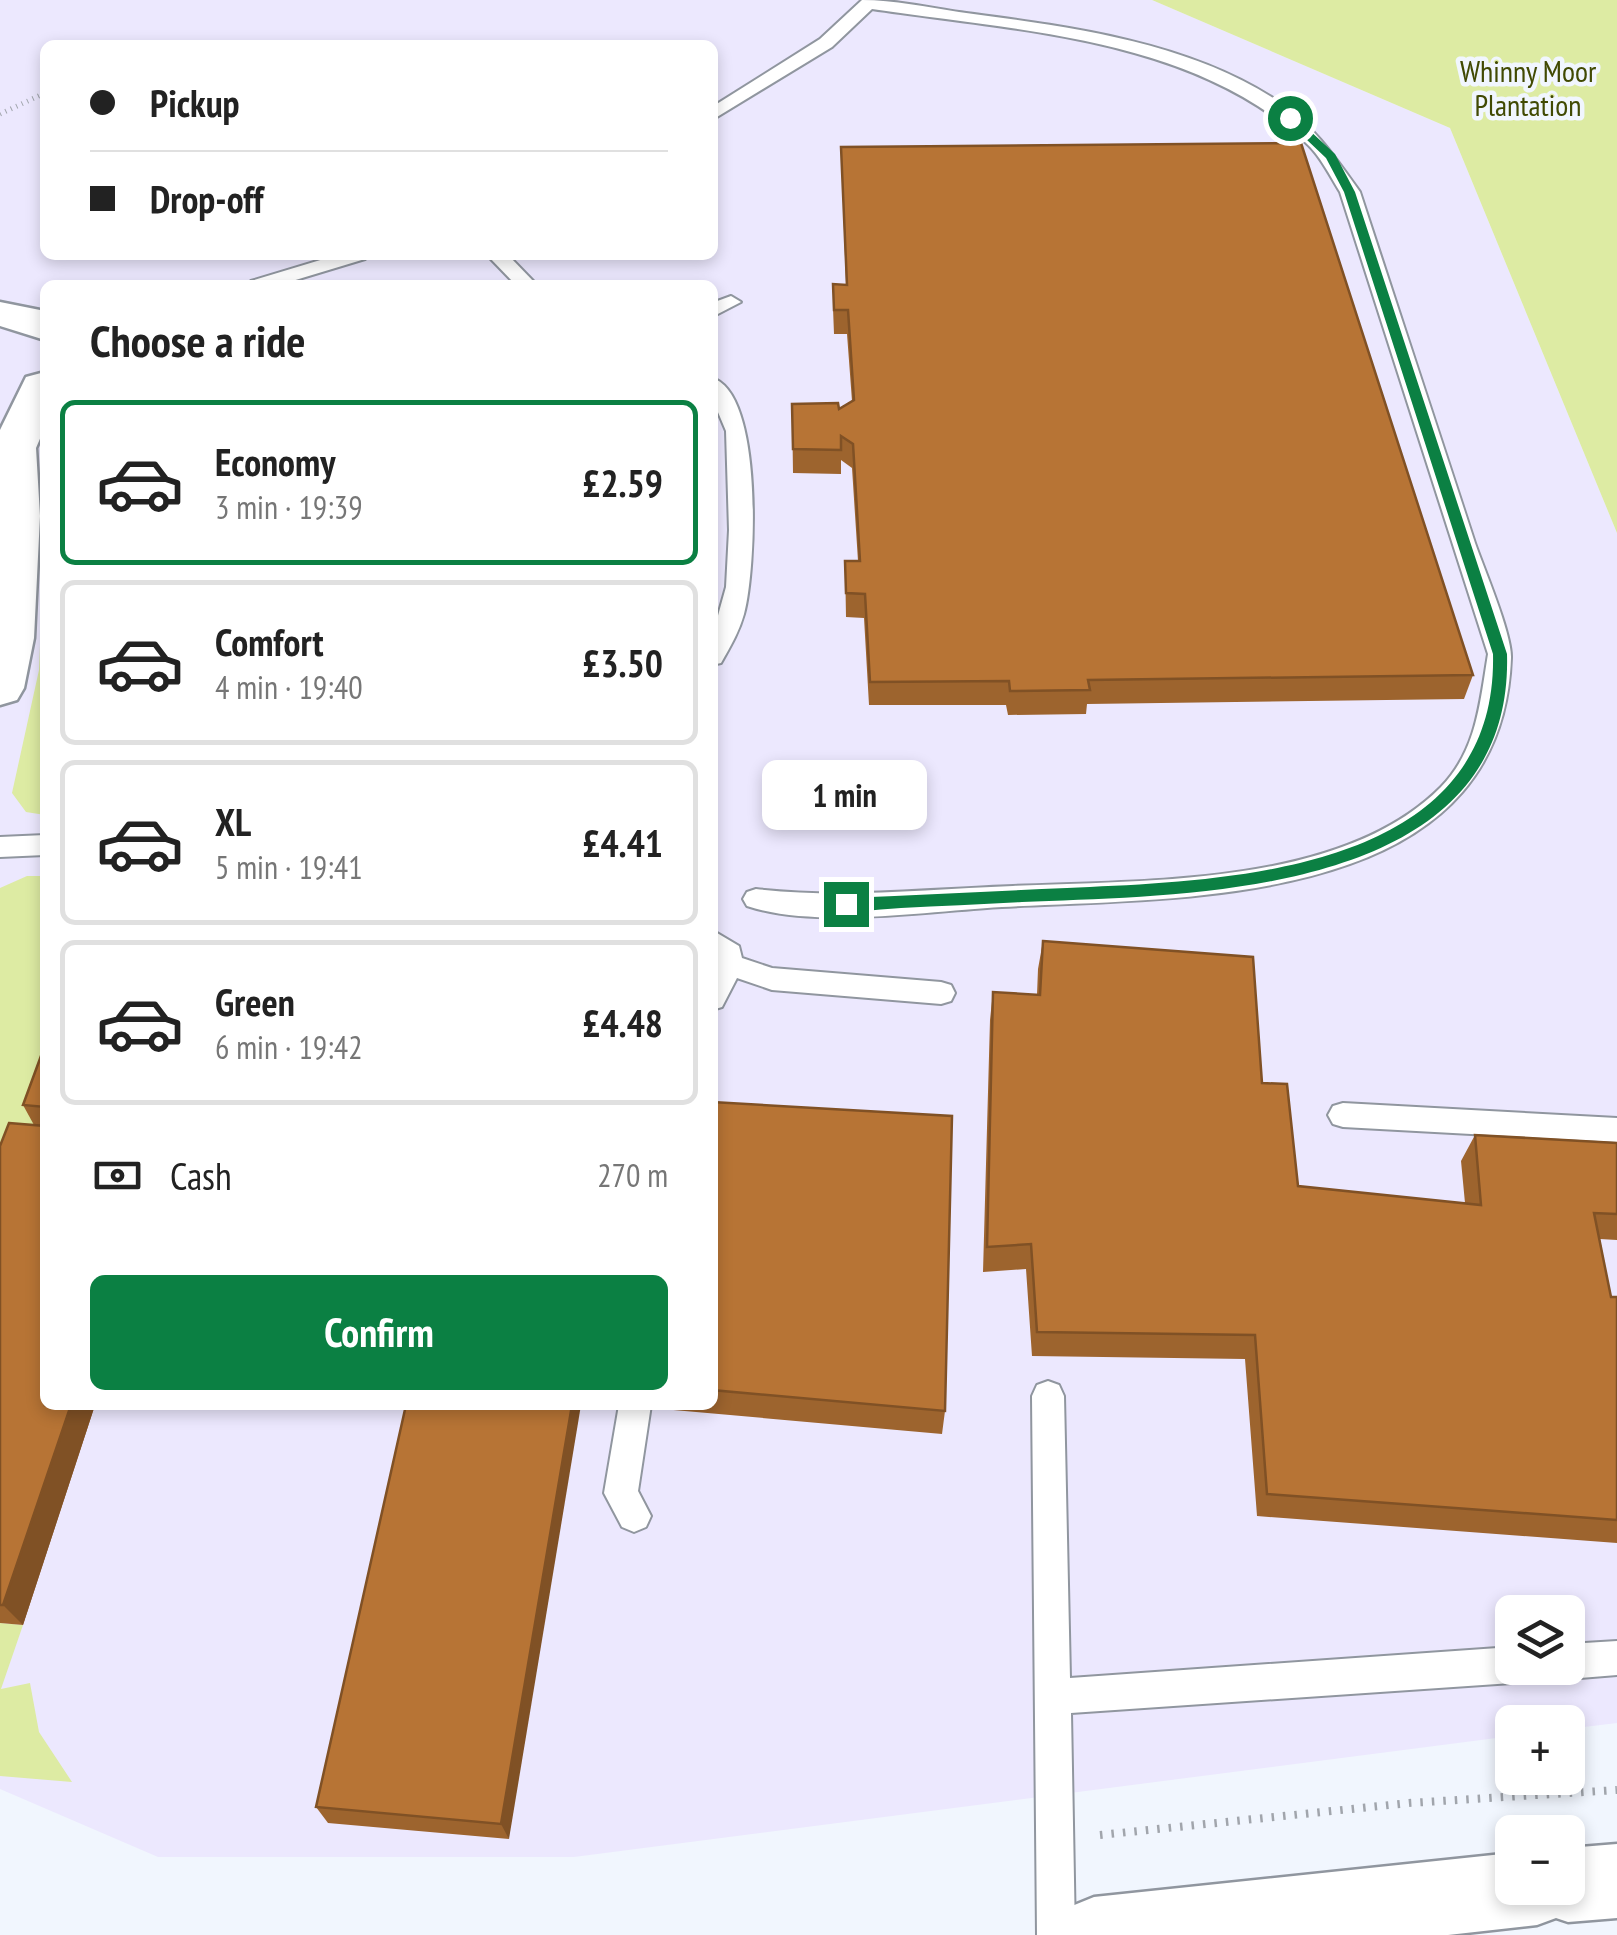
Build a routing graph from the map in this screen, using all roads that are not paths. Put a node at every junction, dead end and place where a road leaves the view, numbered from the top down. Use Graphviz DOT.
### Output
graph roads {
  1 [pos="871,2"];
  2 [pos="718,111"];
  3 [pos="341,260"];
  4 [pos="502,260"];
  5 [pos="275,280"];
  6 [pos="522,280"];
  7 [pos="40,386"];
  8 [pos="40,391"];
  9 [pos="718,391"];
  10 [pos="0,410"];
  11 [pos="718,651"];
  12 [pos="0,688"];
  13 [pos="40,845"];
  14 [pos="0,847"];
  15 [pos="756,899"];
  16 [pos="720,952"];
  17 [pos="941,993"];
  18 [pos="1343,1115"];
  19 [pos="1617,1130"];
  20 [pos="1048,1396"];
  21 [pos="634,1410"];
  22 [pos="634,1516"];
  23 [pos="1617,1658"];
  24 [pos="1585,1660"];
  25 [pos="1495,1666"];
  26 [pos="1052,1697"];
  27 [pos="1617,1881"];
  28 [pos="1585,1883"];
  29 [pos="1495,1893"];
  30 [pos="1056,1935"];
  31 [pos="1094,1935"];
  1 -- 2 [label="lane"];
  1 -- 15 [label="lane"];
  3 -- 5 [label="lane"];
  4 -- 6 [label="lane"];
  7 -- 10 [label="street"];
  8 -- 12 [label="street"];
  9 -- 11 [label="lane"];
  13 -- 14 [label="lane"];
  16 -- 17 [label="lane"];
  18 -- 19 [label="lane"];
  20 -- 26 [label="lane"];
  21 -- 22 [label="lane"];
  23 -- 24 [label="lane"];
  25 -- 26 [label="lane"];
  26 -- 30 [label="lane"];
  27 -- 28 [label="street"];
  29 -- 31 [label="street"];
}
